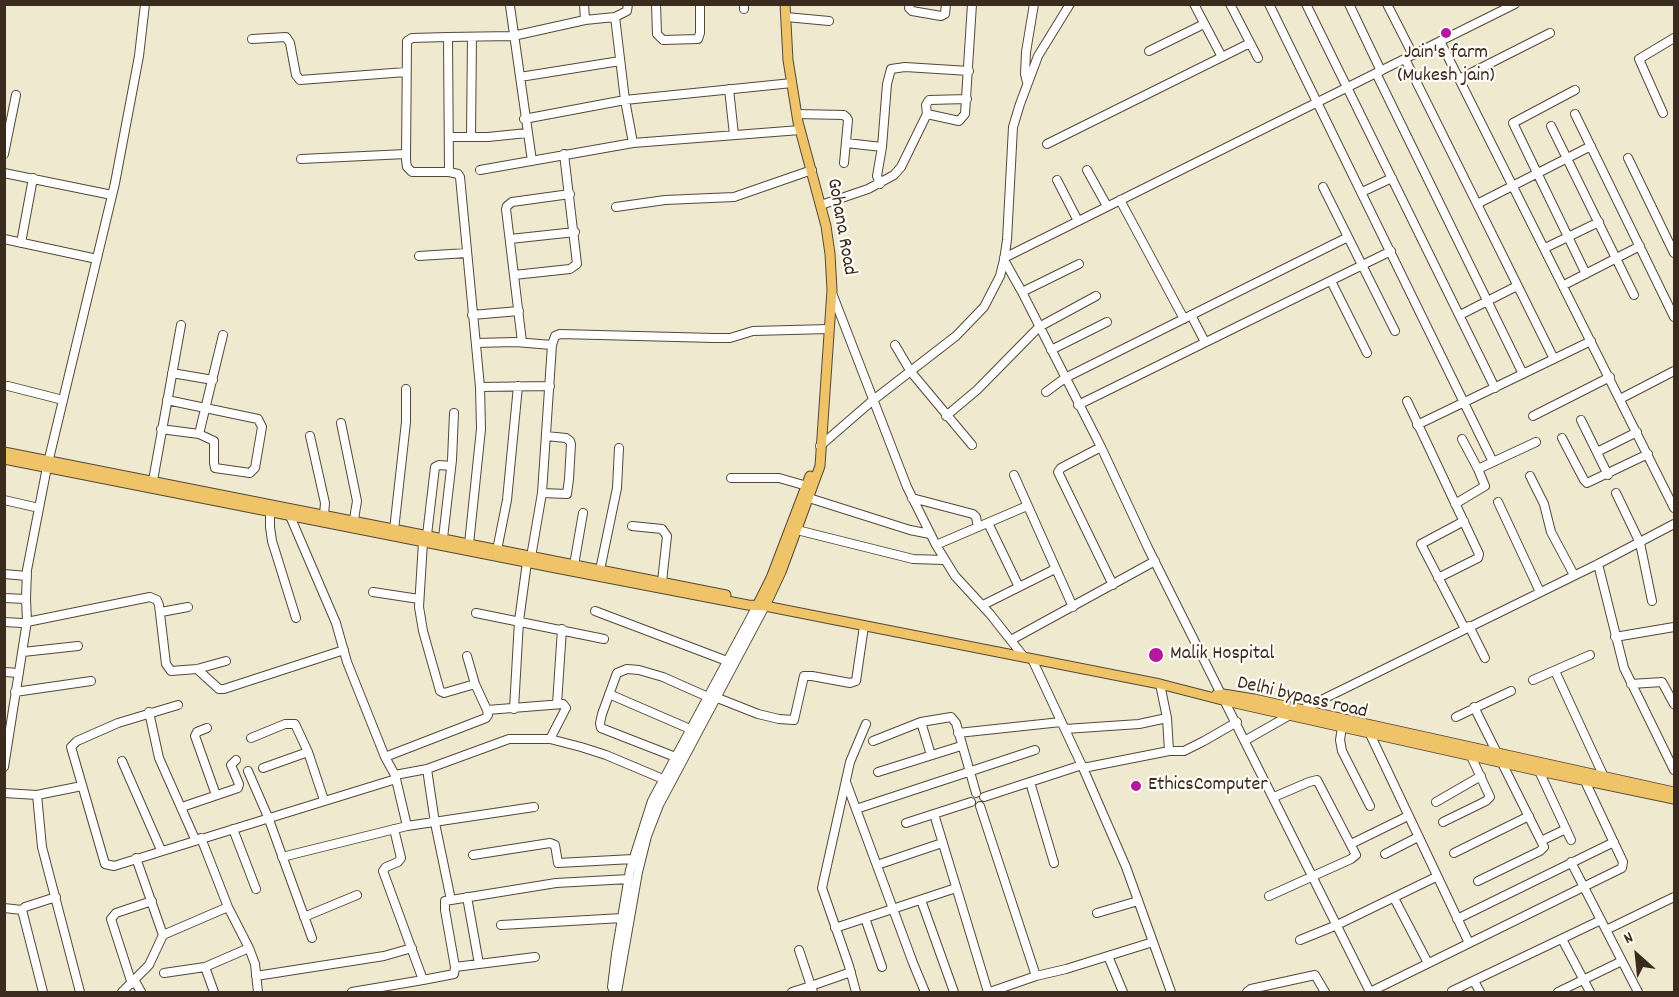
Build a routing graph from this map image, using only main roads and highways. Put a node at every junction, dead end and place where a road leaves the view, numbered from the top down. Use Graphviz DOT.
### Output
graph roads {
  1 [pos="785,4"];
  2 [pos="4,452"];
  3 [pos="819,457"];
  4 [pos="4,459"];
  5 [pos="48,464"];
  6 [pos="152,484"];
  7 [pos="301,514"];
  8 [pos="353,525"];
  9 [pos="425,538"];
  10 [pos="529,560"];
  11 [pos="759,605"];
  12 [pos="1224,697"];
  13 [pos="1500,758"];
  14 [pos="1583,776"];
  15 [pos="1614,782"];
  16 [pos="1637,788"];
  17 [pos="1674,792"];
  18 [pos="1674,799"];
  1 -- 3 [label="main road, Gohana Road"];
  2 -- 5 [label="main road"];
  3 -- 11 [label="main road"];
  3 -- 11 [label="main road"];
  4 -- 5 [label="main road"];
  5 -- 6 [label="main road"];
  6 -- 7 [label="main road"];
  6 -- 7 [label="main road"];
  7 -- 8 [label="main road"];
  7 -- 8 [label="main road"];
  8 -- 9 [label="main road"];
  8 -- 9 [label="main road"];
  9 -- 10 [label="main road"];
  9 -- 10 [label="main road"];
  10 -- 11 [label="main road"];
  10 -- 11 [label="main road"];
  11 -- 12 [label="main road, Delhi bypass road"];
  12 -- 13 [label="main road, Delhi bypass road"];
  12 -- 13 [label="main road, Delhi bypass road"];
  13 -- 14 [label="main road, Delhi bypass road"];
  14 -- 15 [label="main road, Delhi bypass road"];
  14 -- 15 [label="main road, Delhi bypass road"];
  15 -- 16 [label="main road, Delhi bypass road"];
  16 -- 17 [label="main road, Delhi bypass road"];
  16 -- 18 [label="main road, Delhi bypass road"];
}
